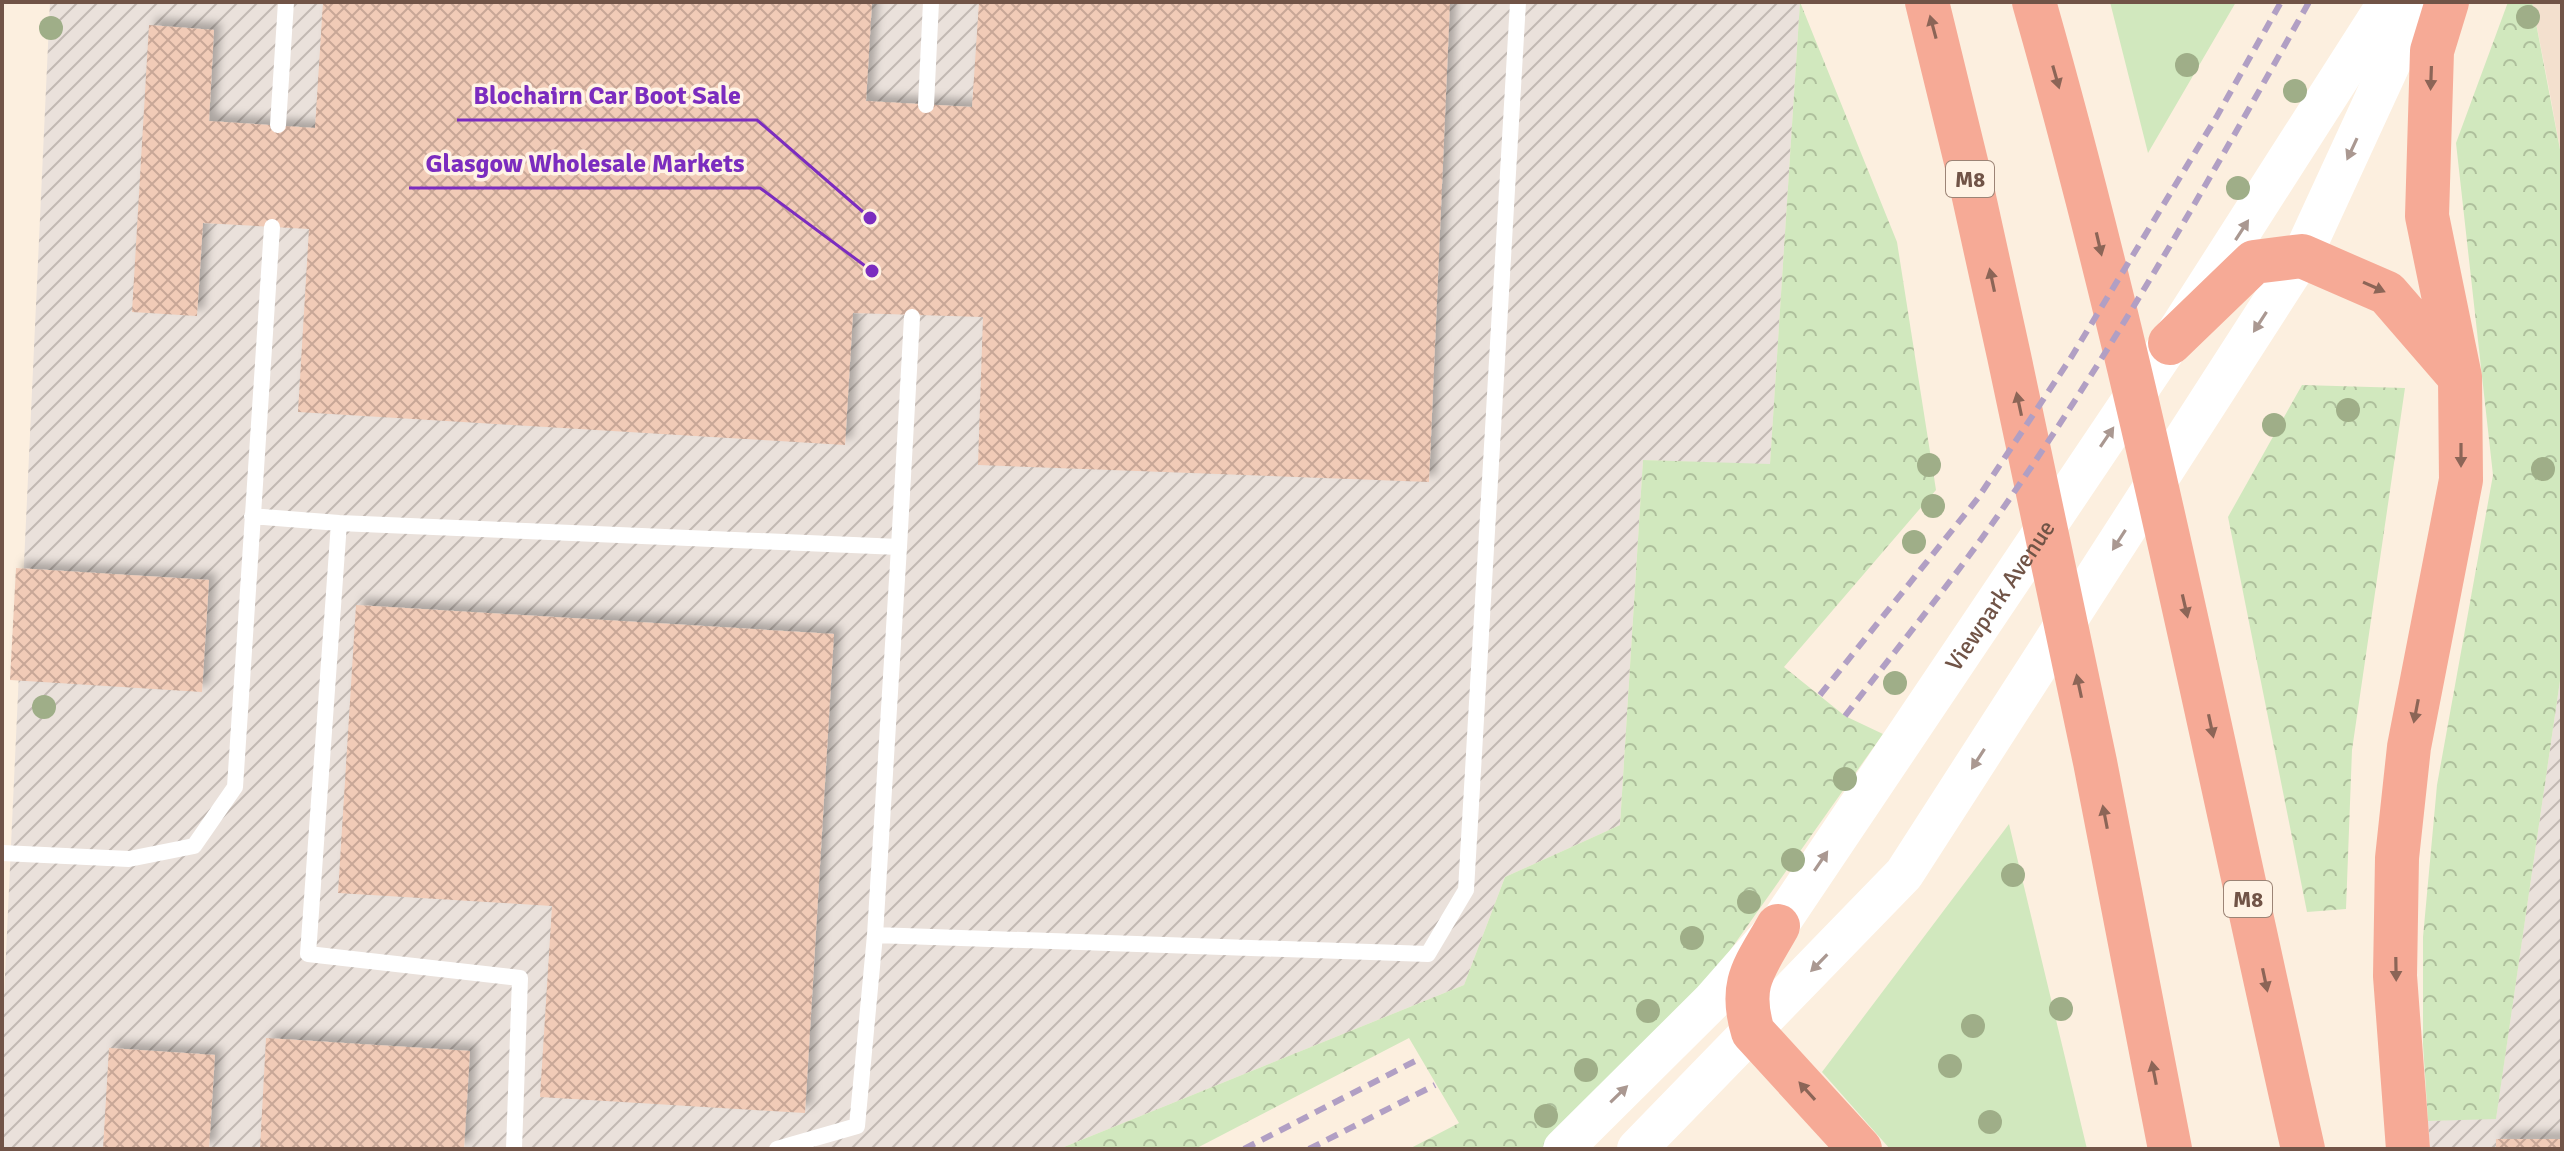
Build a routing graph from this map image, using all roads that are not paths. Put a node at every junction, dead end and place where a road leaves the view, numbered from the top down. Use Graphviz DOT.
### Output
graph roads {
  1 [pos="286,2"];
  2 [pos="931,2"];
  3 [pos="1518,2"];
  4 [pos="1927,2"];
  5 [pos="2034,2"];
  6 [pos="2388,2"];
  7 [pos="2419,2"];
  8 [pos="2447,2"];
  9 [pos="926,105"];
  10 [pos="278,125"];
  11 [pos="272,227"];
  12 [pos="2302,256"];
  13 [pos="912,317"];
  14 [pos="2170,343"];
  15 [pos="2460,377"];
  16 [pos="252,516"];
  17 [pos="339,523"];
  18 [pos="899,547"];
  19 [pos="2,853"];
  20 [pos="1778,926"];
  21 [pos="875,935"];
  22 [pos="1753,1032"];
  23 [pos="514,1149"];
  24 [pos="777,1149"];
  25 [pos="1563,1149"];
  26 [pos="1637,1149"];
  27 [pos="1860,1149"];
  28 [pos="2170,1149"];
  29 [pos="2303,1149"];
  30 [pos="2408,1149"];
  1 -- 10 [label="lane"];
  2 -- 9 [label="lane"];
  3 -- 21 [label="lane"];
  28 -- 4 [label="highway, M8, one-way"];
  5 -- 29 [label="highway, M8, one-way"];
  14 -- 6 [label="street, Viewpark Avenue, one-way"];
  7 -- 12 [label="street, one-way"];
  8 -- 15 [label="highway, one-way"];
  11 -- 16 [label="lane"];
  12 -- 14 [label="highway"];
  12 -- 15 [label="highway, one-way"];
  12 -- 22 [label="street, one-way"];
  13 -- 18 [label="lane"];
  20 -- 14 [label="street, Viewpark Avenue, one-way"];
  15 -- 30 [label="highway, one-way"];
  16 -- 17 [label="lane"];
  16 -- 19 [label="lane"];
  17 -- 18 [label="lane"];
  17 -- 23 [label="lane"];
  18 -- 21 [label="lane"];
  20 -- 22 [label="highway"];
  25 -- 20 [label="street, Viewpark Avenue, one-way"];
  21 -- 24 [label="lane"];
  22 -- 26 [label="street"];
  27 -- 22 [label="highway, one-way"];
}
